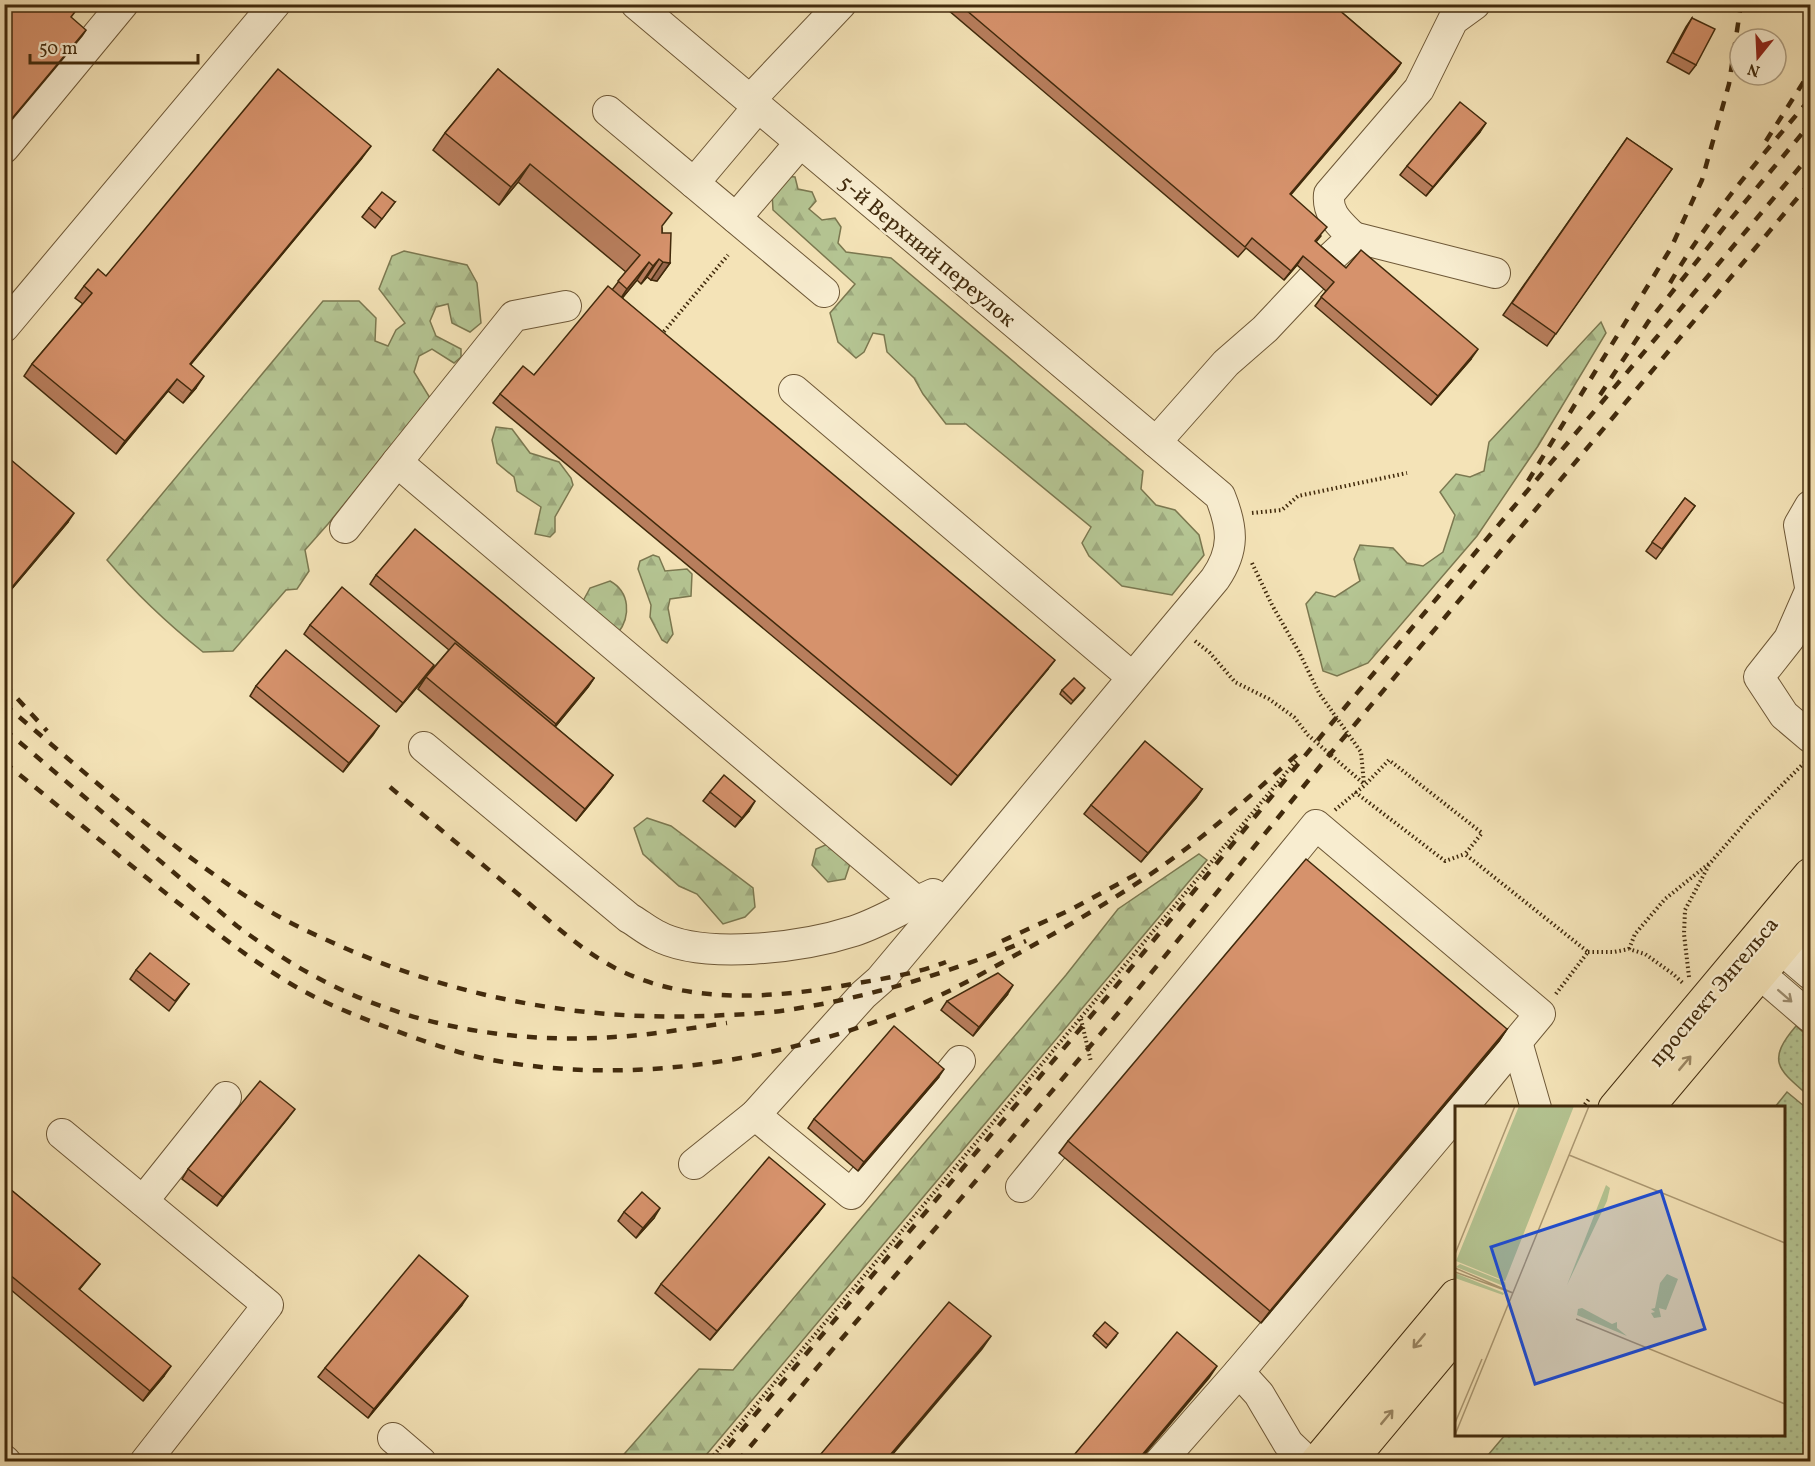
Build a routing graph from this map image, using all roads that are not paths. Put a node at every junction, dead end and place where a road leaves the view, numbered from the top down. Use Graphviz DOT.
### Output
graph roads {
  1 [pos="123,4"];
  2 [pos="275,4"];
  3 [pos="636,4"];
  4 [pos="841,4"];
  5 [pos="1475,4"];
  6 [pos="754,103"];
  7 [pos="608,111"];
  8 [pos="800,142"];
  9 [pos="4,148"];
  10 [pos="694,183"];
  11 [pos="736,218"];
  12 [pos="1353,237"];
  13 [pos="1495,273"];
  14 [pos="825,292"];
  15 [pos="566,306"];
  16 [pos="4,327"];
  17 [pos="794,390"];
  18 [pos="1156,442"];
  19 [pos="397,462"];
  20 [pos="1810,506"];
  21 [pos="345,528"];
  22 [pos="1810,589"];
  23 [pos="1132,677"];
  24 [pos="1810,737"];
  25 [pos="424,747"];
  26 [pos="1810,875"];
  27 [pos="963,881"];
  28 [pos="916,902"];
  29 [pos="1810,914"];
  30 [pos="1764,957"];
  31 [pos="1810,974"];
  32 [pos="1810,1017"];
  33 [pos="1517,1042"];
  34 [pos="960,1061"];
  35 [pos="226,1097"];
  36 [pos="1463,1106"];
  37 [pos="1536,1106"];
  38 [pos="1616,1106"];
  39 [pos="1648,1106"];
  40 [pos="755,1115"];
  41 [pos="1455,1115"];
  42 [pos="62,1134"];
  43 [pos="694,1164"];
  44 [pos="1021,1187"];
  45 [pos="143,1201"];
  46 [pos="1455,1297"];
  47 [pos="1455,1335"];
  48 [pos="1239,1372"];
  49 [pos="393,1438"];
  50 [pos="145,1461"];
  51 [pos="421,1461"];
  52 [pos="1160,1461"];
  53 [pos="1308,1461"];
  54 [pos="1317,1461"];
  55 [pos="1349,1461"];
  1 -- 9 [label="street"];
  2 -- 16 [label="street"];
  3 -- 6 [label="street, 5-й Верхний переулок"];
  4 -- 6 [label="street"];
  5 -- 12 [label="street"];
  6 -- 8 [label="street, 5-й Верхний переулок"];
  6 -- 10 [label="street"];
  7 -- 10 [label="street"];
  8 -- 11 [label="street"];
  8 -- 18 [label="street, 5-й Верхний переулок"];
  10 -- 11 [label="street"];
  11 -- 14 [label="street"];
  12 -- 13 [label="street"];
  12 -- 18 [label="street"];
  15 -- 19 [label="street"];
  17 -- 23 [label="street"];
  18 -- 23 [label="street, 5-й Верхний переулок"];
  19 -- 21 [label="street"];
  19 -- 28 [label="street"];
  20 -- 22 [label="street"];
  22 -- 24 [label="street"];
  23 -- 27 [label="street"];
  25 -- 28 [label="street"];
  26 -- 30 [label="main road, проспект Энгельса"];
  27 -- 28 [label="street"];
  27 -- 40 [label="street"];
  29 -- 30 [label="main road, проспект Энгельса"];
  30 -- 31 [label="street"];
  30 -- 32 [label="street, one-way"];
  30 -- 38 [label="main road, проспект Энгельса"];
  39 -- 30 [label="main road, проспект Энгельса, one-way"];
  33 -- 36 [label="street"];
  33 -- 37 [label="street"];
  33 -- 44 [label="street"];
  34 -- 40 [label="street"];
  35 -- 45 [label="street"];
  40 -- 43 [label="street"];
  41 -- 48 [label="street"];
  42 -- 45 [label="street"];
  45 -- 50 [label="street"];
  46 -- 54 [label="main road, one-way"];
  55 -- 47 [label="main road, one-way"];
  48 -- 52 [label="street"];
  48 -- 53 [label="street"];
  49 -- 51 [label="street"];
}
